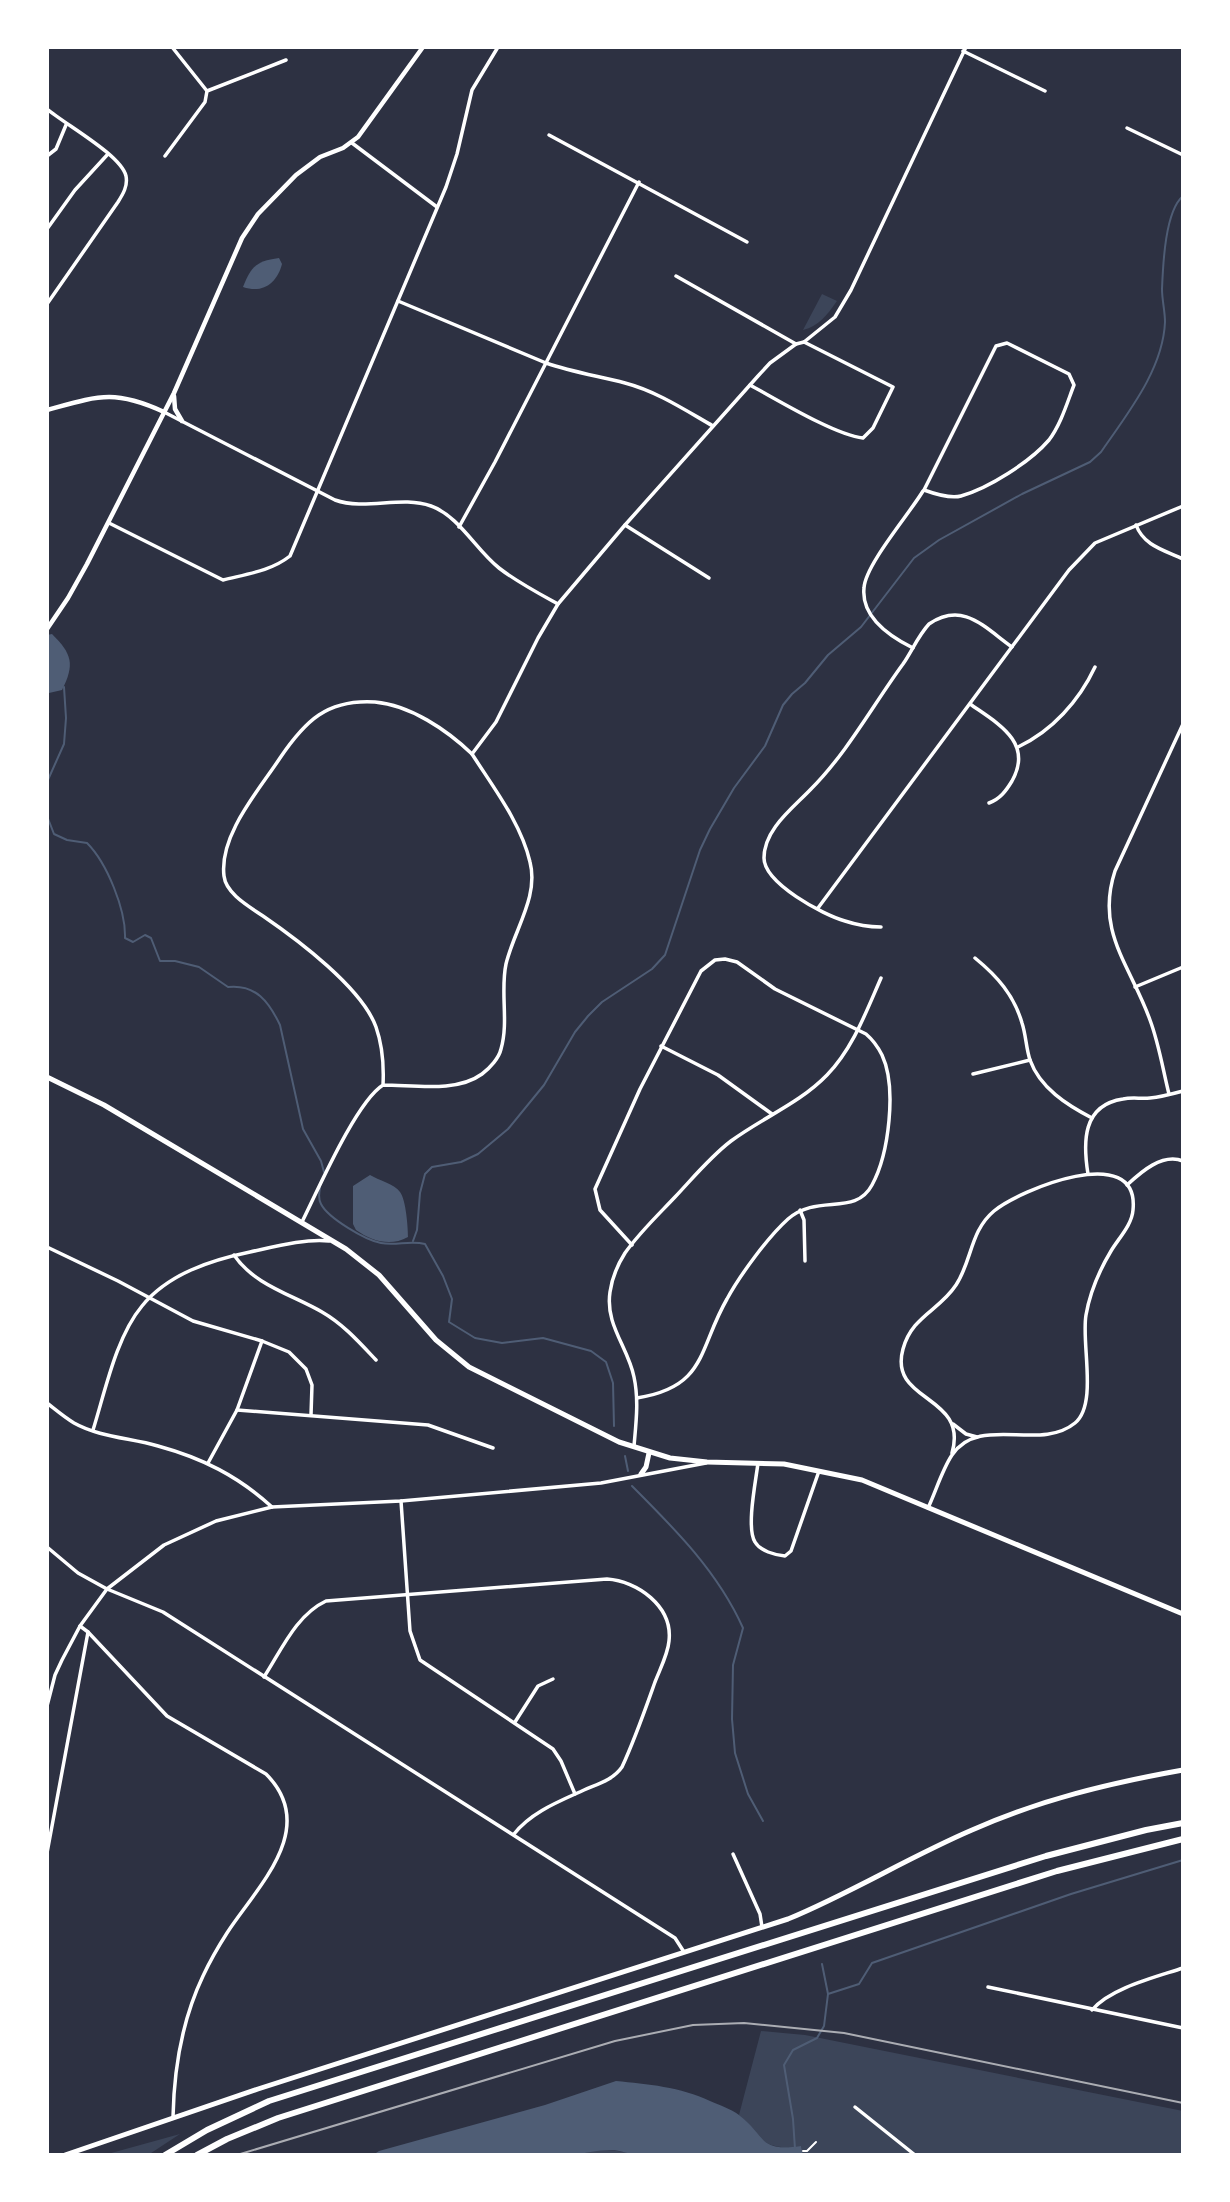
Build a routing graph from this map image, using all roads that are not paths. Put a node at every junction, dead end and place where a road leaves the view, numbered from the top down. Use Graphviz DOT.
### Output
graph roads {
  1 [pos="172,47"];
  2 [pos="423,47"];
  3 [pos="498,47"];
  4 [pos="965,49"];
  5 [pos="286,60"];
  6 [pos="207,91"];
  7 [pos="1045,92"];
  8 [pos="47,109"];
  9 [pos="66,125"];
  10 [pos="1127,128"];
  11 [pos="549,135"];
  12 [pos="352,143"];
  13 [pos="108,154"];
  14 [pos="1183,155"];
  15 [pos="47,156"];
  16 [pos="165,156"];
  17 [pos="639,182"];
  18 [pos="437,207"];
  19 [pos="47,229"];
  20 [pos="747,242"];
  21 [pos="676,276"];
  22 [pos="398,301"];
  23 [pos="47,304"];
  24 [pos="804,342"];
  25 [pos="796,344"];
  26 [pos="546,363"];
  27 [pos="750,385"];
  28 [pos="174,393"];
  29 [pos="47,410"];
  30 [pos="164,412"];
  31 [pos="182,421"];
  32 [pos="713,426"];
  33 [pos="924,490"];
  34 [pos="318,491"];
  35 [pos="1183,506"];
  36 [pos="109,523"];
  37 [pos="625,525"];
  38 [pos="1136,525"];
  39 [pos="459,527"];
  40 [pos="1183,559"];
  41 [pos="709,578"];
  42 [pos="558,604"];
  43 [pos="47,628"];
  44 [pos="1012,647"];
  45 [pos="913,648"];
  46 [pos="1095,667"];
  47 [pos="970,704"];
  48 [pos="1183,724"];
  49 [pos="1018,747"];
  50 [pos="472,754"];
  51 [pos="989,803"];
  52 [pos="818,908"];
  53 [pos="881,928"];
  54 [pos="975,958"];
  55 [pos="1183,967"];
  56 [pos="881,978"];
  57 [pos="1135,987"];
  58 [pos="858,1030"];
  59 [pos="661,1046"];
  60 [pos="1030,1060"];
  61 [pos="973,1074"];
  62 [pos="47,1077"];
  63 [pos="383,1085"];
  64 [pos="1183,1091"];
  65 [pos="1169,1094"];
  66 [pos="772,1114"];
  67 [pos="1092,1118"];
  68 [pos="1183,1161"];
  69 [pos="1088,1174"];
  70 [pos="1127,1185"];
  71 [pos="800,1210"];
  72 [pos="302,1222"];
  73 [pos="337,1243"];
  74 [pos="632,1245"];
  75 [pos="47,1247"];
  76 [pos="234,1255"];
  77 [pos="805,1261"];
  78 [pos="149,1299"];
  79 [pos="262,1341"];
  80 [pos="376,1360"];
  81 [pos="637,1398"];
  82 [pos="47,1403"];
  83 [pos="237,1410"];
  84 [pos="311,1415"];
  85 [pos="953,1423"];
  86 [pos="93,1430"];
  87 [pos="979,1437"];
  88 [pos="492,1448"];
  89 [pos="634,1448"];
  90 [pos="649,1453"];
  91 [pos="952,1453"];
  92 [pos="707,1462"];
  93 [pos="758,1462"];
  94 [pos="208,1463"];
  95 [pos="819,1469"];
  96 [pos="641,1474"];
  97 [pos="401,1501"];
  98 [pos="272,1507"];
  99 [pos="928,1508"];
  100 [pos="47,1547"];
  101 [pos="107,1589"];
  102 [pos="408,1595"];
  103 [pos="1183,1614"];
  104 [pos="80,1626"];
  105 [pos="88,1632"];
  106 [pos="264,1677"];
  107 [pos="553,1679"];
  108 [pos="47,1706"];
  109 [pos="515,1722"];
  110 [pos="1183,1770"];
  111 [pos="575,1794"];
  112 [pos="1183,1823"];
  113 [pos="514,1834"];
  114 [pos="1183,1839"];
  115 [pos="47,1853"];
  116 [pos="733,1854"];
  117 [pos="762,1927"];
  118 [pos="684,1953"];
  119 [pos="1183,1968"];
  120 [pos="988,1987"];
  121 [pos="1093,2010"];
  122 [pos="1183,2028"];
  123 [pos="855,2107"];
  124 [pos="173,2119"];
  125 [pos="816,2142"];
  126 [pos="803,2151"];
  127 [pos="166,2154"];
  128 [pos="65,2155"];
  129 [pos="197,2155"];
  130 [pos="915,2155"];
  1 -- 6 [label="street"];
  2 -- 12 [label="street"];
  3 -- 18 [label="street"];
  4 -- 7 [label="street"];
  4 -- 24 [label="street"];
  5 -- 6 [label="street"];
  6 -- 16 [label="street"];
  8 -- 9 [label="street"];
  9 -- 13 [label="street"];
  9 -- 15 [label="street"];
  10 -- 14 [label="street"];
  11 -- 17 [label="street"];
  12 -- 18 [label="street"];
  12 -- 28 [label="street"];
  13 -- 19 [label="street"];
  13 -- 23 [label="street"];
  17 -- 20 [label="street"];
  17 -- 26 [label="street"];
  18 -- 22 [label="street"];
  21 -- 25 [label="street"];
  22 -- 26 [label="street"];
  22 -- 34 [label="street"];
  24 -- 25 [label="street"];
  24 -- 27 [label="street"];
  25 -- 27 [label="street"];
  26 -- 32 [label="street"];
  26 -- 39 [label="street"];
  27 -- 32 [label="street"];
  28 -- 30 [label="street"];
  28 -- 31 [label="street"];
  29 -- 30 [label="street"];
  30 -- 31 [label="street"];
  30 -- 36 [label="street"];
  31 -- 34 [label="street"];
  32 -- 37 [label="street"];
  33 -- 33 [label="street"];
  33 -- 45 [label="street"];
  34 -- 36 [label="street"];
  34 -- 39 [label="street"];
  35 -- 38 [label="street"];
  36 -- 43 [label="street"];
  37 -- 41 [label="street"];
  37 -- 42 [label="street"];
  38 -- 40 [label="street"];
  38 -- 44 [label="street"];
  39 -- 42 [label="street"];
  42 -- 50 [label="street"];
  44 -- 45 [label="street"];
  44 -- 47 [label="street"];
  45 -- 52 [label="street"];
  46 -- 49 [label="street"];
  47 -- 49 [label="street"];
  47 -- 52 [label="street"];
  48 -- 57 [label="street"];
  49 -- 51 [label="street"];
  50 -- 63 [label="street"];
  50 -- 63 [label="street"];
  52 -- 53 [label="street"];
  54 -- 60 [label="street"];
  55 -- 57 [label="street"];
  56 -- 58 [label="street"];
  57 -- 65 [label="street"];
  58 -- 59 [label="street"];
  58 -- 66 [label="street"];
  58 -- 71 [label="street"];
  59 -- 66 [label="street"];
  59 -- 74 [label="street"];
  60 -- 61 [label="street"];
  60 -- 67 [label="street"];
  62 -- 72 [label="main road"];
  63 -- 72 [label="street"];
  64 -- 65 [label="street"];
  65 -- 67 [label="street"];
  66 -- 74 [label="street"];
  67 -- 69 [label="street"];
  68 -- 70 [label="street"];
  69 -- 70 [label="street"];
  69 -- 85 [label="street"];
  70 -- 87 [label="street"];
  71 -- 77 [label="street"];
  71 -- 81 [label="street"];
  72 -- 73 [label="main road"];
  73 -- 76 [label="street"];
  73 -- 89 [label="main road"];
  74 -- 81 [label="street"];
  75 -- 78 [label="street"];
  76 -- 78 [label="street"];
  76 -- 80 [label="street"];
  78 -- 79 [label="street"];
  78 -- 86 [label="street"];
  79 -- 83 [label="street"];
  79 -- 84 [label="street"];
  81 -- 89 [label="street"];
  82 -- 86 [label="street"];
  83 -- 84 [label="street"];
  83 -- 94 [label="street"];
  84 -- 88 [label="street"];
  85 -- 87 [label="street"];
  85 -- 91 [label="street"];
  86 -- 94 [label="street"];
  87 -- 91 [label="street"];
  89 -- 90 [label="main road"];
  90 -- 92 [label="main road"];
  90 -- 96 [label="main road"];
  91 -- 99 [label="street"];
  92 -- 93 [label="main road"];
  92 -- 96 [label="street"];
  93 -- 95 [label="main road"];
  93 -- 95 [label="street"];
  94 -- 98 [label="street"];
  95 -- 99 [label="main road"];
  96 -- 97 [label="street"];
  97 -- 98 [label="street"];
  97 -- 102 [label="street"];
  98 -- 101 [label="street"];
  99 -- 103 [label="main road"];
  100 -- 101 [label="street"];
  101 -- 104 [label="street"];
  101 -- 106 [label="street"];
  102 -- 106 [label="street"];
  102 -- 109 [label="street"];
  102 -- 111 [label="street"];
  104 -- 105 [label="street"];
  104 -- 108 [label="street"];
  105 -- 115 [label="street"];
  105 -- 124 [label="street"];
  106 -- 113 [label="street"];
  107 -- 109 [label="street"];
  109 -- 111 [label="street"];
  110 -- 117 [label="main road"];
  111 -- 113 [label="street"];
  112 -- 127 [label="highway"];
  113 -- 118 [label="street"];
  114 -- 129 [label="highway"];
  116 -- 117 [label="street"];
  117 -- 118 [label="main road"];
  118 -- 124 [label="main road"];
  119 -- 121 [label="street"];
  120 -- 121 [label="street"];
  121 -- 122 [label="street"];
  123 -- 130 [label="street"];
  124 -- 128 [label="main road"];
  125 -- 126 [label="lane"];
}
